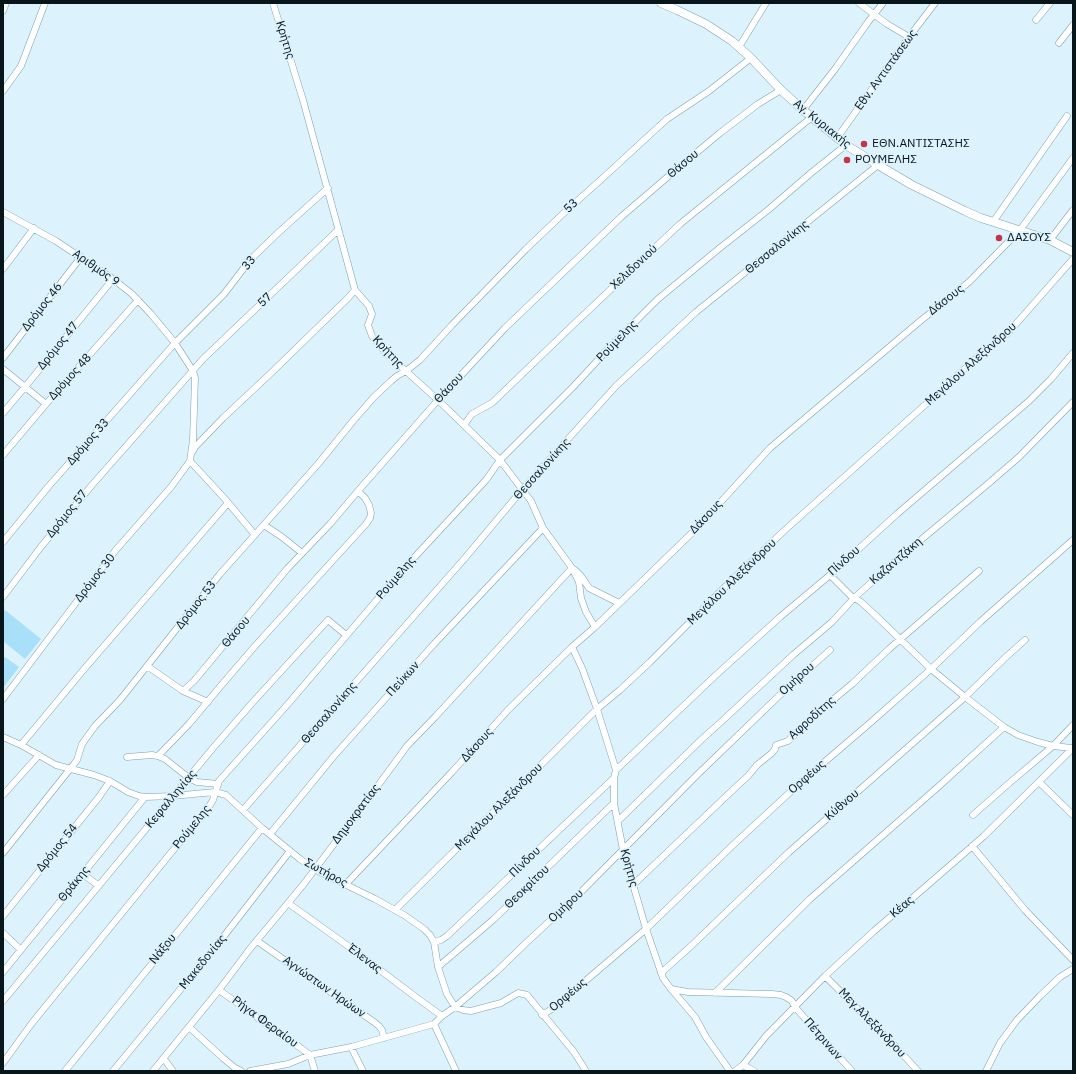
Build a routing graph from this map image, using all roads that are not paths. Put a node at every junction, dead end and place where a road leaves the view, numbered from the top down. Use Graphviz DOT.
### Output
graph roads {
  1 [pos="6,3"];
  2 [pos="45,3"];
  3 [pos="273,3"];
  4 [pos="661,3"];
  5 [pos="766,3"];
  6 [pos="859,3"];
  7 [pos="882,3"];
  8 [pos="935,3"];
  9 [pos="1050,3"];
  10 [pos="3,11"];
  11 [pos="874,15"];
  12 [pos="1036,20"];
  13 [pos="1073,25"];
  14 [pos="909,37"];
  15 [pos="1059,43"];
  16 [pos="739,47"];
  17 [pos="751,58"];
  18 [pos="781,90"];
  19 [pos="3,91"];
  20 [pos="803,110"];
  21 [pos="1066,116"];
  22 [pos="812,117"];
  23 [pos="837,138"];
  24 [pos="846,145"];
  25 [pos="1073,158"];
  26 [pos="878,165"];
  27 [pos="328,188"];
  28 [pos="1073,210"];
  29 [pos="3,212"];
  30 [pos="992,222"];
  31 [pos="34,228"];
  32 [pos="338,230"];
  33 [pos="1020,230"];
  34 [pos="1050,240"];
  35 [pos="1073,252"];
  36 [pos="81,257"];
  37 [pos="1073,259"];
  38 [pos="3,269"];
  39 [pos="113,280"];
  40 [pos="355,290"];
  41 [pos="138,300"];
  42 [pos="174,343"];
  43 [pos="1073,353"];
  44 [pos="3,358"];
  45 [pos="3,369"];
  46 [pos="193,371"];
  47 [pos="406,371"];
  48 [pos="25,387"];
  49 [pos="438,400"];
  50 [pos="1073,402"];
  51 [pos="46,404"];
  52 [pos="3,413"];
  53 [pos="464,425"];
  54 [pos="136,435"];
  55 [pos="3,455"];
  56 [pos="191,458"];
  57 [pos="500,460"];
  58 [pos="522,490"];
  59 [pos="358,491"];
  60 [pos="228,503"];
  61 [pos="264,525"];
  62 [pos="543,528"];
  63 [pos="255,535"];
  64 [pos="1073,540"];
  65 [pos="3,542"];
  66 [pos="302,553"];
  67 [pos="572,568"];
  68 [pos="979,571"];
  69 [pos="830,574"];
  70 [pos="3,597"];
  71 [pos="854,598"];
  72 [pos="619,603"];
  73 [pos="595,627"];
  74 [pos="346,635"];
  75 [pos="900,639"];
  76 [pos="1025,640"];
  77 [pos="572,647"];
  78 [pos="830,650"];
  79 [pos="148,666"];
  80 [pos="931,670"];
  81 [pos="183,691"];
  82 [pos="965,698"];
  83 [pos="3,699"];
  84 [pos="208,702"];
  85 [pos="597,709"];
  86 [pos="1073,725"];
  87 [pos="1004,727"];
  88 [pos="3,737"];
  89 [pos="21,745"];
  90 [pos="1053,746"];
  91 [pos="1073,748"];
  92 [pos="39,755"];
  93 [pos="158,756"];
  94 [pos="127,757"];
  95 [pos="70,769"];
  96 [pos="616,770"];
  97 [pos="189,778"];
  98 [pos="614,778"];
  99 [pos="110,781"];
  100 [pos="1039,782"];
  101 [pos="218,784"];
  102 [pos="215,792"];
  103 [pos="3,795"];
  104 [pos="172,796"];
  105 [pos="145,797"];
  106 [pos="614,803"];
  107 [pos="243,810"];
  108 [pos="973,815"];
  109 [pos="1073,815"];
  110 [pos="618,821"];
  111 [pos="262,828"];
  112 [pos="270,834"];
  113 [pos="972,846"];
  114 [pos="623,850"];
  115 [pos="290,851"];
  116 [pos="3,853"];
  117 [pos="314,869"];
  118 [pos="83,874"];
  119 [pos="346,884"];
  120 [pos="633,884"];
  121 [pos="99,886"];
  122 [pos="288,903"];
  123 [pos="395,910"];
  124 [pos="3,916"];
  125 [pos="646,929"];
  126 [pos="3,933"];
  127 [pos="257,941"];
  128 [pos="434,942"];
  129 [pos="21,950"];
  130 [pos="1073,960"];
  131 [pos="438,967"];
  132 [pos="1073,970"];
  133 [pos="3,972"];
  134 [pos="662,973"];
  135 [pos="825,976"];
  136 [pos="671,989"];
  137 [pos="219,990"];
  138 [pos="715,993"];
  139 [pos="3,1000"];
  140 [pos="455,1007"];
  141 [pos="795,1007"];
  142 [pos="542,1015"];
  143 [pos="442,1016"];
  144 [pos="434,1024"];
  145 [pos="189,1028"];
  146 [pos="384,1038"];
  147 [pos="351,1047"];
  148 [pos="310,1055"];
  149 [pos="164,1059"];
  150 [pos="3,1063"];
  151 [pos="743,1065"];
  152 [pos="65,1071"];
  153 [pos="113,1071"];
  154 [pos="153,1071"];
  155 [pos="173,1071"];
  156 [pos="241,1071"];
  157 [pos="250,1071"];
  158 [pos="315,1071"];
  159 [pos="363,1071"];
  160 [pos="456,1071"];
  161 [pos="586,1071"];
  162 [pos="730,1071"];
  163 [pos="735,1071"];
  164 [pos="754,1071"];
  165 [pos="852,1071"];
  166 [pos="918,1071"];
  167 [pos="986,1071"];
  1 -- 10 [label="street"];
  2 -- 19 [label="street"];
  3 -- 27 [label="street, Κρήτης"];
  4 -- 16 [label="street, Αγ. Κυριακής"];
  5 -- 16 [label="street"];
  6 -- 11 [label="street"];
  7 -- 11 [label="street"];
  8 -- 14 [label="street, Εθν. Αντιστάσεως"];
  9 -- 12 [label="street"];
  11 -- 14 [label="street"];
  11 -- 20 [label="street"];
  13 -- 15 [label="street"];
  14 -- 23 [label="street, Εθν. Αντιστάσεως"];
  16 -- 17 [label="street, Αγ. Κυριακής"];
  17 -- 18 [label="street, Αγ. Κυριακής"];
  17 -- 47 [label="street, 53"];
  18 -- 20 [label="street, Αγ. Κυριακής"];
  18 -- 49 [label="street, Θάσου"];
  20 -- 22 [label="street, Αγ. Κυριακής"];
  21 -- 30 [label="street"];
  22 -- 23 [label="street, Αγ. Κυριακής"];
  22 -- 53 [label="street, Χελιδονιού"];
  23 -- 24 [label="street, Αγ. Κυριακής"];
  24 -- 26 [label="street, Αγ. Κυριακής"];
  24 -- 57 [label="street, Ρούμελης"];
  25 -- 33 [label="street, Δάσους"];
  26 -- 30 [label="street, Αγ. Κυριακής"];
  26 -- 58 [label="street, Θεσσαλονίκης"];
  27 -- 32 [label="street, Κρήτης"];
  27 -- 42 [label="street, 33"];
  28 -- 34 [label="street"];
  29 -- 31 [label="street, Αριθμός 9"];
  30 -- 33 [label="street, Αγ. Κυριακής"];
  31 -- 36 [label="street, Αριθμός 9"];
  31 -- 38 [label="street"];
  32 -- 40 [label="street, Κρήτης"];
  32 -- 46 [label="street, 57"];
  33 -- 34 [label="street, Αγ. Κυριακής"];
  33 -- 72 [label="street, Δάσους"];
  34 -- 35 [label="street, Αγ. Κυριακής"];
  36 -- 39 [label="street, Αριθμός 9"];
  36 -- 44 [label="street, Δρόμος 46"];
  37 -- 85 [label="street, Μεγάλου Αλεξάνδρου"];
  39 -- 41 [label="street, Αριθμός 9"];
  39 -- 48 [label="street, Δρόμος 47"];
  40 -- 47 [label="street, Κρήτης"];
  40 -- 56 [label="street, Δρόμος 30"];
  41 -- 42 [label="street, Αριθμός 9"];
  41 -- 51 [label="street, Δρόμος 48"];
  42 -- 46 [label="street, Αριθμός 9"];
  42 -- 65 [label="street, Δρόμος 33"];
  43 -- 69 [label="street, Πίνδου"];
  45 -- 48 [label="street"];
  46 -- 54 [label="street, 57"];
  46 -- 56 [label="street"];
  47 -- 49 [label="street, Κρήτης"];
  47 -- 61 [label="street, Δρόμος 53"];
  48 -- 51 [label="street"];
  48 -- 52 [label="street, Δρόμος 47"];
  49 -- 53 [label="street, Κρήτης"];
  49 -- 59 [label="street, Θάσου"];
  50 -- 71 [label="street, Καζαντζάκη"];
  51 -- 55 [label="street, Δρόμος 48"];
  53 -- 57 [label="street, Κρήτης"];
  54 -- 70 [label="street, Δρόμος 57"];
  56 -- 60 [label="street"];
  56 -- 83 [label="street, Δρόμος 30"];
  57 -- 58 [label="street, Κρήτης"];
  57 -- 74 [label="street, Ρούμελης"];
  58 -- 62 [label="street, Κρήτης"];
  58 -- 107 [label="street, Θεσσαλονίκης"];
  59 -- 66 [label="street, Θάσου"];
  59 -- 84 [label="street"];
  60 -- 63 [label="street"];
  60 -- 89 [label="street"];
  61 -- 63 [label="street, Δρόμος 53"];
  61 -- 66 [label="street"];
  62 -- 67 [label="street, Κρήτης"];
  62 -- 112 [label="street, Πεύκων"];
  63 -- 79 [label="street, Δρόμος 53"];
  64 -- 80 [label="street, Ορφέως"];
  66 -- 81 [label="street, Θάσου"];
  67 -- 72 [label="street"];
  67 -- 73 [label="street, Κρήτης"];
  67 -- 117 [label="street, Δημοκρατίας"];
  68 -- 75 [label="street, Αφροδίτης"];
  69 -- 71 [label="street"];
  69 -- 96 [label="street, Πίνδου"];
  71 -- 75 [label="street"];
  71 -- 110 [label="street, Καζαντζάκη"];
  72 -- 73 [label="street, Δάσους"];
  73 -- 77 [label="street, Δάσους"];
  74 -- 97 [label="street, Κεφαλληνίας"];
  74 -- 101 [label="street, Ρούμελης"];
  75 -- 80 [label="street"];
  75 -- 120 [label="street, Αφροδίτης"];
  76 -- 82 [label="street, Κύθνου"];
  77 -- 85 [label="street"];
  77 -- 119 [label="street, Δάσους"];
  78 -- 114 [label="street, Ομήρου"];
  79 -- 81 [label="street"];
  79 -- 95 [label="street, Δρόμος 53"];
  80 -- 82 [label="street"];
  80 -- 125 [label="street, Ορφέως"];
  81 -- 84 [label="street"];
  82 -- 87 [label="street"];
  82 -- 134 [label="street, Κύθνου"];
  84 -- 93 [label="street"];
  85 -- 96 [label="street"];
  85 -- 123 [label="street, Μεγάλου Αλεξάνδρου"];
  86 -- 90 [label="street"];
  87 -- 90 [label="street"];
  87 -- 138 [label="street"];
  88 -- 89 [label="street"];
  89 -- 92 [label="street"];
  90 -- 91 [label="street"];
  90 -- 108 [label="street"];
  91 -- 100 [label="street, Κέας"];
  92 -- 95 [label="street"];
  92 -- 103 [label="street"];
  93 -- 94 [label="street"];
  93 -- 97 [label="street"];
  95 -- 99 [label="street"];
  95 -- 116 [label="street, Δρόμος 53"];
  96 -- 98 [label="street, Κρήτης"];
  97 -- 101 [label="street"];
  97 -- 104 [label="street, Κεφαλληνίας"];
  98 -- 106 [label="street, Κρήτης"];
  98 -- 128 [label="street, Πίνδου"];
  99 -- 105 [label="street"];
  99 -- 124 [label="street, Δρόμος 54"];
  100 -- 109 [label="street"];
  100 -- 113 [label="street, Κέας"];
  101 -- 102 [label="street, Ρούμελης"];
  102 -- 104 [label="street"];
  102 -- 107 [label="street, Σωτήρος"];
  102 -- 150 [label="street, Ρούμελης"];
  104 -- 105 [label="street"];
  104 -- 121 [label="street, Κεφαλληνίας"];
  105 -- 118 [label="street, Θράκης"];
  106 -- 110 [label="street, Κρήτης"];
  106 -- 131 [label="street, Θεοκρίτου"];
  107 -- 111 [label="street, Σωτήρος"];
  110 -- 114 [label="street, Κρήτης"];
  111 -- 112 [label="street, Σωτήρος"];
  111 -- 152 [label="street, Νάξου"];
  112 -- 115 [label="street, Σωτήρος"];
  113 -- 130 [label="street"];
  113 -- 135 [label="street, Κέας"];
  114 -- 120 [label="street, Κρήτης"];
  114 -- 140 [label="street, Ομήρου"];
  115 -- 117 [label="street, Σωτήρος"];
  115 -- 153 [label="street, Μακεδονίας"];
  117 -- 119 [label="street, Σωτήρος"];
  117 -- 122 [label="street, Δημοκρατίας"];
  118 -- 121 [label="street"];
  118 -- 129 [label="street, Θράκης"];
  119 -- 123 [label="street, Σωτήρος"];
  120 -- 125 [label="street, Κρήτης"];
  121 -- 139 [label="street, Κεφαλληνίας"];
  122 -- 127 [label="street, Δημοκρατίας"];
  122 -- 143 [label="street, Έλενας"];
  123 -- 128 [label="street, Σωτήρος"];
  125 -- 134 [label="street, Κρήτης"];
  125 -- 142 [label="street, Ορφέως"];
  126 -- 129 [label="street"];
  127 -- 137 [label="street, Δημοκρατίας"];
  127 -- 146 [label="street, Αγνώστων Ηρώων"];
  128 -- 131 [label="street"];
  129 -- 133 [label="street, Θράκης"];
  131 -- 140 [label="street"];
  132 -- 167 [label="street"];
  134 -- 136 [label="street, Κρήτης"];
  135 -- 141 [label="street, Κέας"];
  135 -- 166 [label="street, Μεγ.Αλεξάνδρου"];
  136 -- 138 [label="street, Πέτρινων"];
  136 -- 162 [label="street, Κρήτης"];
  137 -- 145 [label="street, Δημοκρατίας"];
  137 -- 148 [label="street, Ρήγα Φεραίου"];
  138 -- 141 [label="street, Πέτρινων"];
  140 -- 142 [label="street"];
  140 -- 143 [label="street, Ομήρου"];
  141 -- 151 [label="street, Κέας"];
  141 -- 165 [label="street, Πέτρινων"];
  142 -- 161 [label="street"];
  143 -- 144 [label="street, Ομήρου"];
  144 -- 146 [label="street, Ομήρου"];
  144 -- 160 [label="street"];
  145 -- 149 [label="street, Δημοκρατίας"];
  145 -- 156 [label="street"];
  146 -- 147 [label="street, Ομήρου"];
  147 -- 148 [label="street, Ομήρου"];
  147 -- 159 [label="street"];
  148 -- 157 [label="street, Ομήρου"];
  148 -- 158 [label="street"];
  149 -- 154 [label="street, Δημοκρατίας"];
  149 -- 155 [label="street"];
  151 -- 163 [label="street, Κέας"];
  151 -- 164 [label="street"];
}
